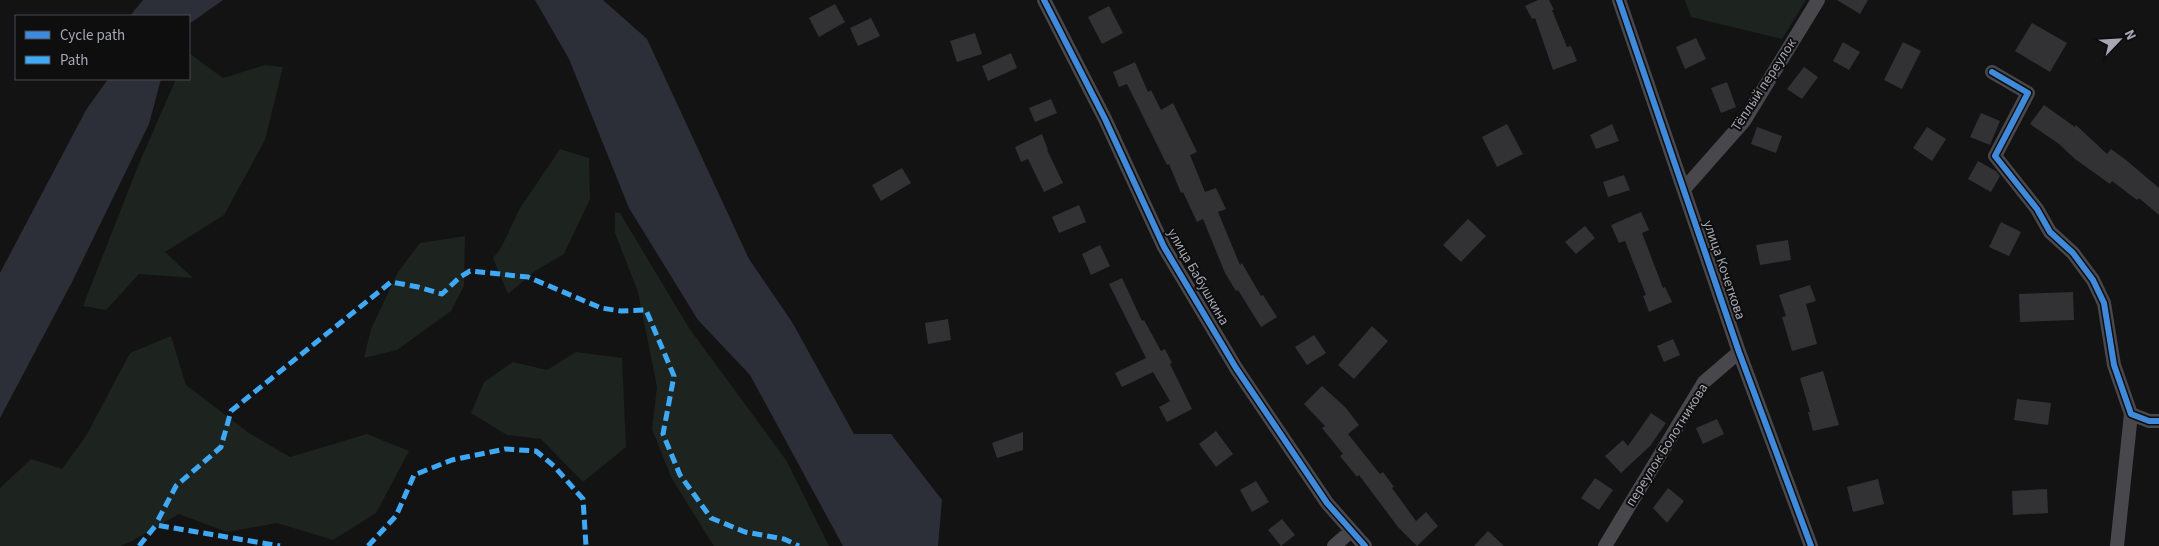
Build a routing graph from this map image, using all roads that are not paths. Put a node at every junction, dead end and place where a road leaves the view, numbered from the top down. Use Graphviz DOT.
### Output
graph roads {
  1 [pos="1044,0"];
  2 [pos="1619,0"];
  3 [pos="1818,0"];
  4 [pos="1992,72"];
  5 [pos="1684,189"];
  6 [pos="1739,352"];
  7 [pos="2131,414"];
  8 [pos="2159,421"];
  9 [pos="1351,531"];
  10 [pos="1334,546"];
  11 [pos="1365,546"];
  12 [pos="1605,546"];
  13 [pos="1811,546"];
  14 [pos="2118,546"];
  1 -- 9 [label="street, улица Бабушкина"];
  2 -- 5 [label="street, улица Кочеткова"];
  3 -- 5 [label="street, Тёплый переулок"];
  4 -- 7 [label="street"];
  5 -- 6 [label="street, улица Кочеткова"];
  6 -- 12 [label="street, переулок Болотникова"];
  6 -- 13 [label="street, улица Кочеткова"];
  7 -- 8 [label="street"];
  7 -- 14 [label="street"];
  9 -- 10 [label="street"];
  9 -- 11 [label="street, улица Бабушкина"];
}
